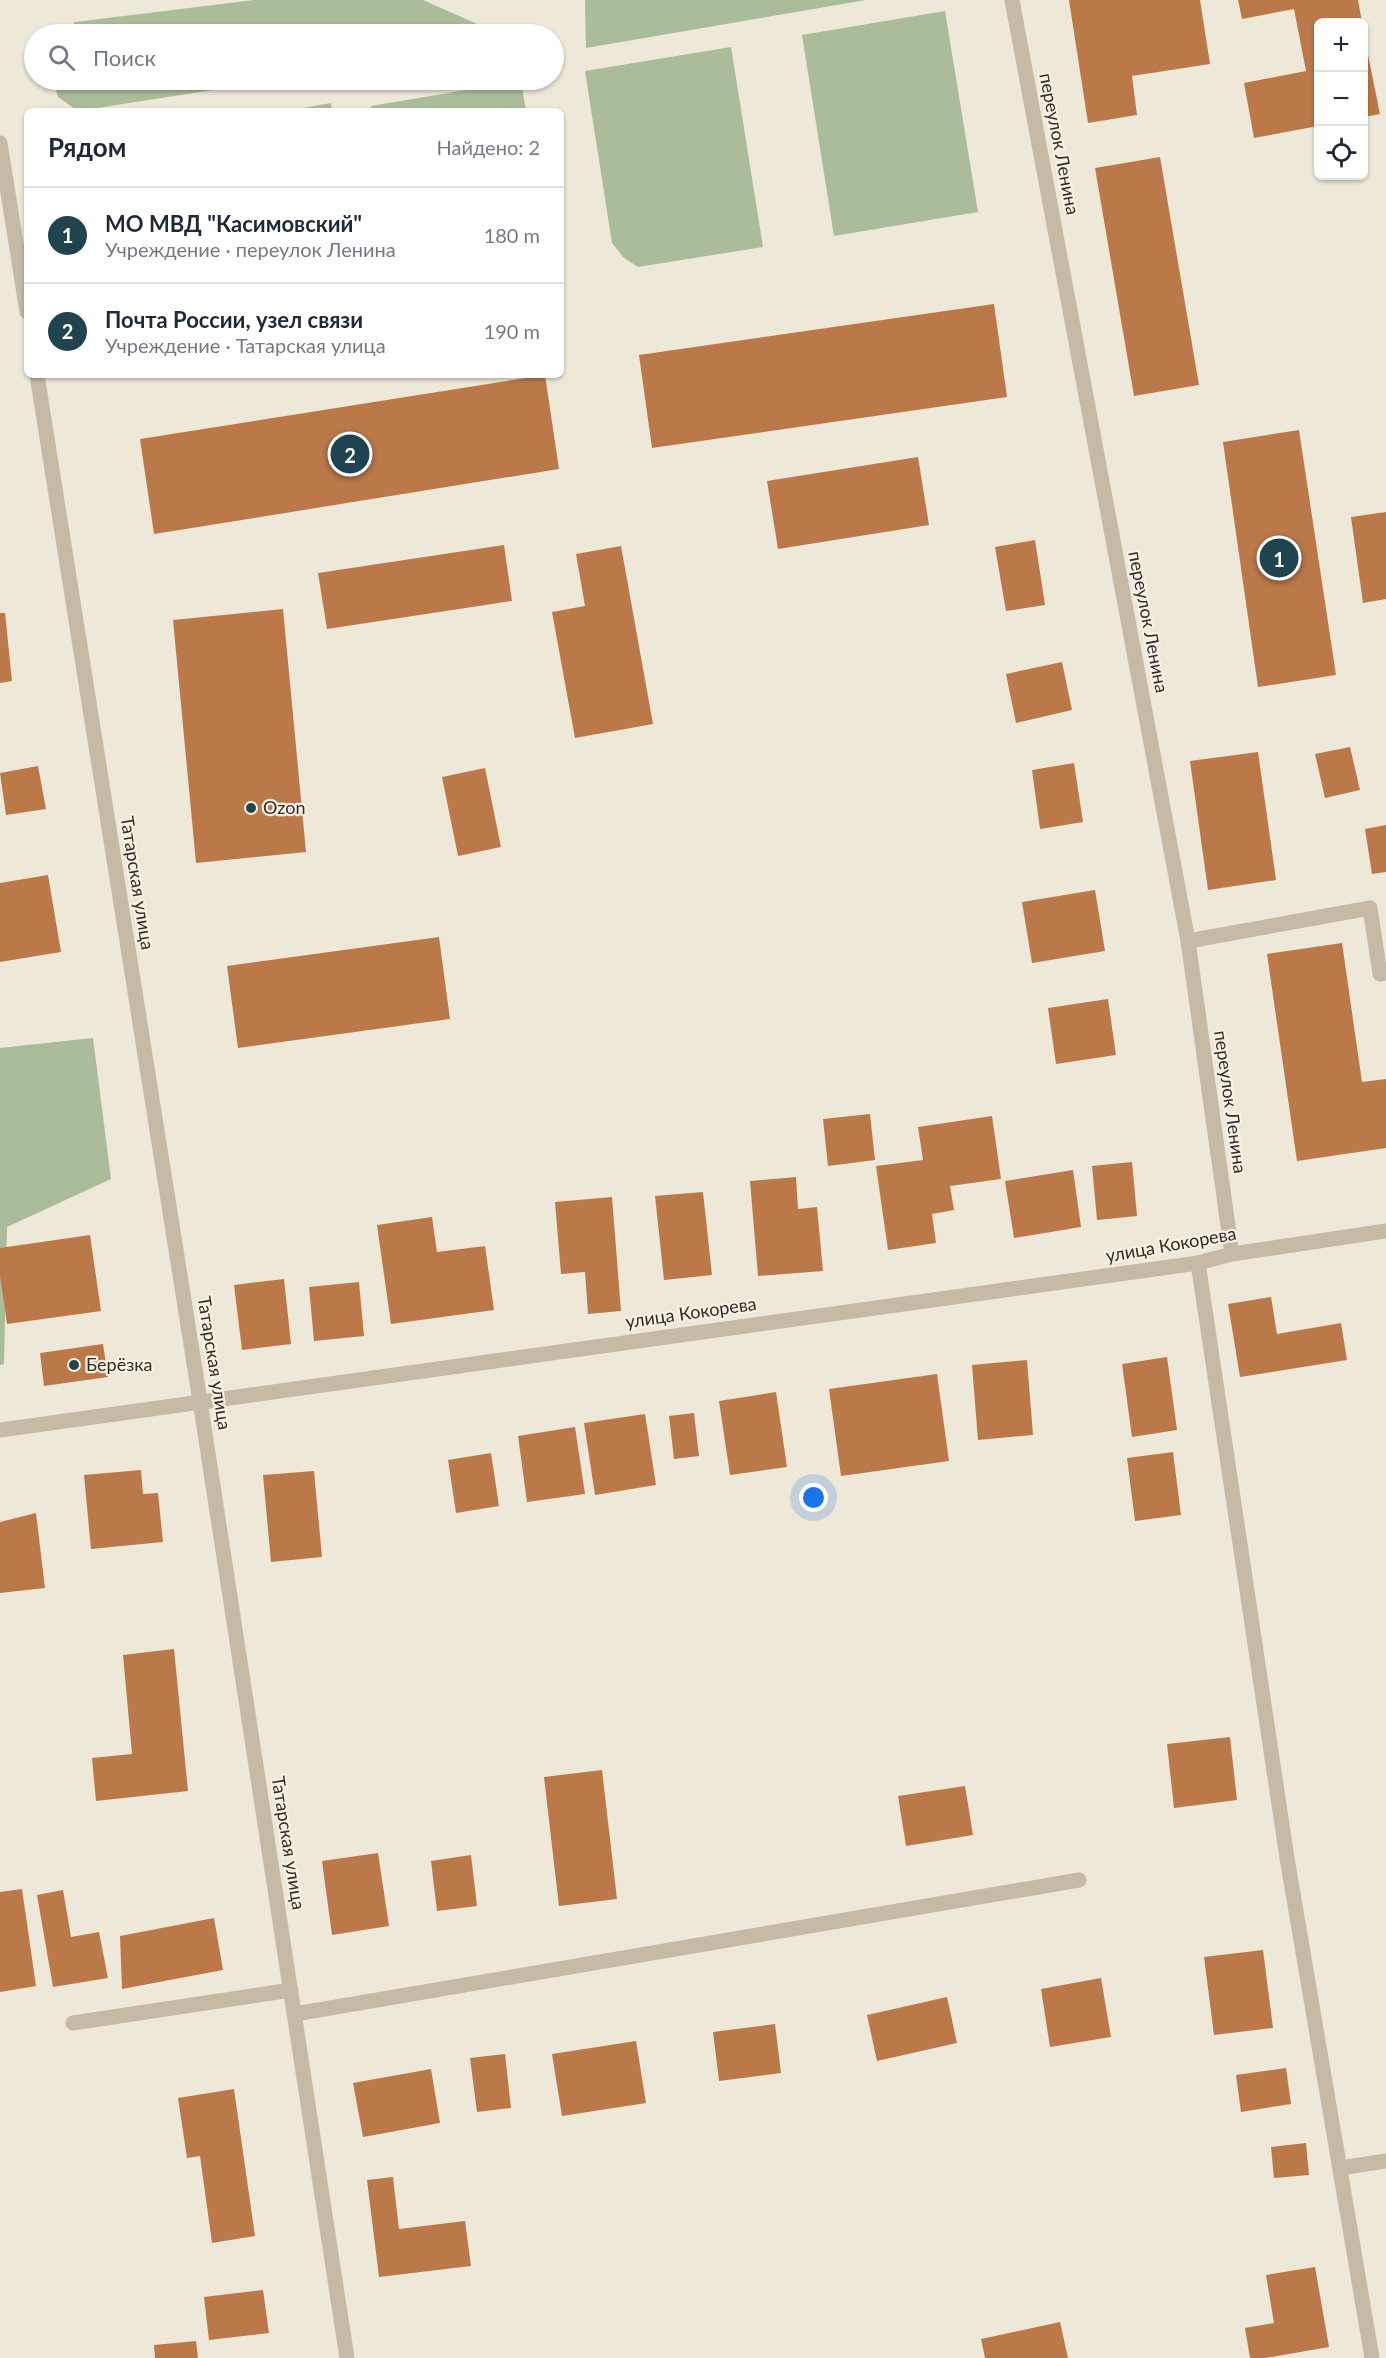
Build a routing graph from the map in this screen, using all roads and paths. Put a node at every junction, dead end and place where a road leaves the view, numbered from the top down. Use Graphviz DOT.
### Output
graph roads {
  1 [pos="1012,0"];
  2 [pos="0,142"];
  3 [pos="24,293"];
  4 [pos="37,378"];
  5 [pos="1188,941"];
  6 [pos="1386,973"];
  7 [pos="1386,1231"];
  8 [pos="1232,1254"];
  9 [pos="1198,1263"];
  10 [pos="200,1401"];
  11 [pos="0,1430"];
  12 [pos="1079,1880"];
  13 [pos="291,1990"];
  14 [pos="295,2014"];
  15 [pos="73,2023"];
  16 [pos="1386,2161"];
  17 [pos="1340,2168"];
  18 [pos="347,2358"];
  19 [pos="1372,2358"];
  1 -- 5 [label="street, переулок Ленина"];
  2 -- 3 [label="street"];
  4 -- 10 [label="street, Татарская улица"];
  5 -- 6 [label="street"];
  5 -- 8 [label="street, переулок Ленина"];
  7 -- 8 [label="street, улица Кокорева"];
  8 -- 9 [label="street, улица Кокорева"];
  9 -- 10 [label="street, улица Кокорева"];
  9 -- 17 [label="street"];
  10 -- 11 [label="street, улица Кокорева"];
  10 -- 13 [label="street, Татарская улица"];
  12 -- 14 [label="street"];
  13 -- 14 [label="street, Татарская улица"];
  13 -- 15 [label="street"];
  14 -- 18 [label="street, Татарская улица"];
  16 -- 17 [label="street"];
  17 -- 19 [label="street"];
}
